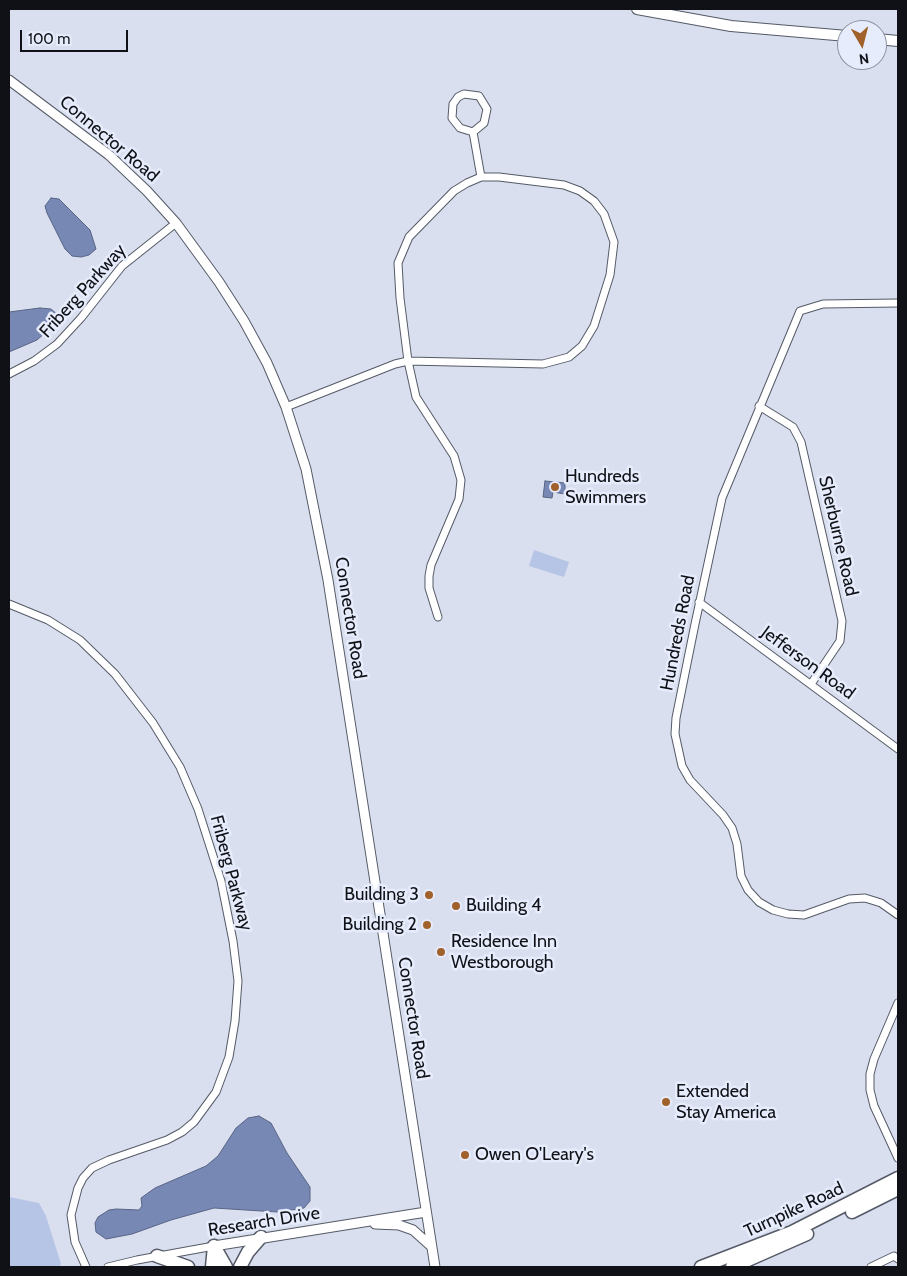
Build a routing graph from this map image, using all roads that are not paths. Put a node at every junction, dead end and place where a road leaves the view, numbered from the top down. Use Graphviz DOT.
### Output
graph roads {
  1 [pos="637,9"];
  2 [pos="665,12"];
  3 [pos="837,35"];
  4 [pos="9,80"];
  5 [pos="473,132"];
  6 [pos="481,177"];
  7 [pos="176,223"];
  8 [pos="898,303"];
  9 [pos="408,361"];
  10 [pos="9,374"];
  11 [pos="759,406"];
  12 [pos="286,407"];
  13 [pos="699,602"];
  14 [pos="9,604"];
  15 [pos="438,617"];
  16 [pos="811,684"];
  17 [pos="898,749"];
  18 [pos="898,915"];
  19 [pos="898,1003"];
  20 [pos="898,1158"];
  21 [pos="898,1178"];
  22 [pos="898,1189"];
  23 [pos="426,1212"];
  24 [pos="353,1224"];
  25 [pos="261,1237"];
  26 [pos="214,1246"];
  27 [pos="432,1248"];
  28 [pos="157,1256"];
  29 [pos="898,1259"];
  30 [pos="86,1267"];
  31 [pos="108,1267"];
  32 [pos="188,1267"];
  33 [pos="212,1267"];
  34 [pos="226,1267"];
  35 [pos="240,1267"];
  36 [pos="435,1267"];
  37 [pos="701,1267"];
  38 [pos="732,1267"];
  39 [pos="871,1267"];
  1 -- 2 [label="main road"];
  2 -- 3 [label="main road"];
  4 -- 7 [label="street, Connector Road"];
  5 -- 5 [label="street"];
  5 -- 6 [label="street"];
  6 -- 9 [label="street"];
  6 -- 9 [label="street"];
  7 -- 10 [label="street, Friberg Parkway"];
  7 -- 12 [label="street, Connector Road"];
  8 -- 11 [label="street, Hundreds Road"];
  9 -- 12 [label="street"];
  9 -- 15 [label="street"];
  11 -- 13 [label="street, Hundreds Road"];
  11 -- 16 [label="street, Sherburne Road"];
  12 -- 23 [label="street, Connector Road"];
  13 -- 16 [label="street, Jefferson Road"];
  13 -- 18 [label="street, Hundreds Road"];
  14 -- 30 [label="street, Friberg Parkway"];
  16 -- 17 [label="street, Jefferson Road"];
  19 -- 20 [label="street"];
  21 -- 37 [label="highway, Turnpike Road"];
  22 -- 38 [label="highway, Turnpike Road"];
  23 -- 24 [label="street, Research Drive"];
  23 -- 27 [label="street, Connector Road"];
  24 -- 25 [label="street, Research Drive"];
  24 -- 27 [label="street"];
  25 -- 26 [label="street, Research Drive"];
  25 -- 35 [label="highway"];
  26 -- 28 [label="street, Research Drive"];
  26 -- 33 [label="highway"];
  26 -- 34 [label="highway"];
  27 -- 36 [label="street, Connector Road"];
  28 -- 31 [label="street, Research Drive"];
  28 -- 32 [label="highway"];
  29 -- 39 [label="street"];
}
